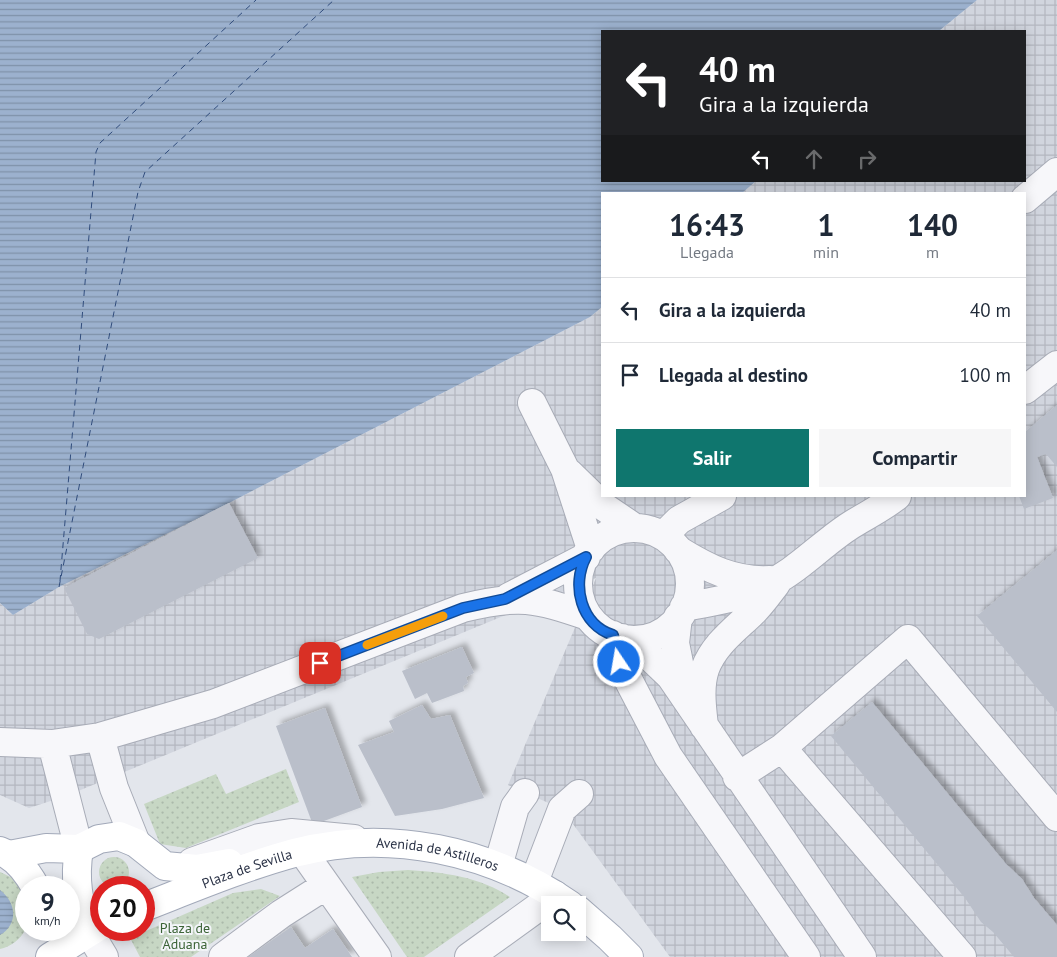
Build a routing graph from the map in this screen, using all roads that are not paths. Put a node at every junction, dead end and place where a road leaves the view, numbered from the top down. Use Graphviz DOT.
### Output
graph roads {
  1 [pos="1057,172"];
  2 [pos="1026,198"];
  3 [pos="1057,351"];
  4 [pos="1057,365"];
  5 [pos="1026,371"];
  6 [pos="1026,389"];
  7 [pos="532,404"];
  8 [pos="565,469"];
  9 [pos="720,497"];
  10 [pos="864,497"];
  11 [pos="896,497"];
  12 [pos="851,525"];
  13 [pos="635,528"];
  14 [pos="670,543"];
  15 [pos="588,553"];
  16 [pos="780,577"];
  17 [pos="505,599"];
  18 [pos="682,612"];
  19 [pos="588,616"];
  20 [pos="618,637"];
  21 [pos="688,702"];
  22 [pos="704,728"];
  23 [pos="100,737"];
  24 [pos="0,742"];
  25 [pos="52,744"];
  26 [pos="782,748"];
  27 [pos="737,777"];
  28 [pos="525,793"];
  29 [pos="579,794"];
  30 [pos="1057,817"];
  31 [pos="375,844"];
  32 [pos="79,850"];
  33 [pos="4,853"];
  34 [pos="298,853"];
  35 [pos="152,855"];
  36 [pos="498,866"];
  37 [pos="29,876"];
  38 [pos="154,876"];
  39 [pos="325,886"];
  40 [pos="553,894"];
  41 [pos="155,903"];
  42 [pos="586,917"];
  43 [pos="90,922"];
  44 [pos="90,931"];
  45 [pos="99,941"];
  46 [pos="53,946"];
  47 [pos="104,957"];
  48 [pos="223,957"];
  49 [pos="377,957"];
  50 [pos="469,957"];
  51 [pos="629,957"];
  52 [pos="806,957"];
  53 [pos="862,957"];
  54 [pos="962,957"];
  1 -- 2 [label="street"];
  3 -- 5 [label="street"];
  4 -- 6 [label="street"];
  7 -- 8 [label="street"];
  8 -- 13 [label="street"];
  8 -- 15 [label="street"];
  9 -- 14 [label="street"];
  10 -- 12 [label="street"];
  11 -- 12 [label="street"];
  12 -- 16 [label="street"];
  13 -- 14 [label="street"];
  13 -- 15 [label="street"];
  14 -- 16 [label="street"];
  14 -- 18 [label="street"];
  15 -- 17 [label="street"];
  15 -- 19 [label="street"];
  16 -- 18 [label="street"];
  16 -- 22 [label="street"];
  17 -- 19 [label="street"];
  17 -- 23 [label="street"];
  18 -- 20 [label="street"];
  18 -- 21 [label="street"];
  19 -- 20 [label="street"];
  20 -- 21 [label="street"];
  20 -- 52 [label="street"];
  21 -- 22 [label="street"];
  22 -- 27 [label="street"];
  23 -- 25 [label="street"];
  23 -- 35 [label="street"];
  24 -- 25 [label="street"];
  25 -- 32 [label="street"];
  26 -- 27 [label="street"];
  26 -- 30 [label="street"];
  26 -- 54 [label="street"];
  27 -- 53 [label="street"];
  28 -- 36 [label="street"];
  29 -- 40 [label="street"];
  31 -- 34 [label="main road, Avenida de Astilleros"];
  31 -- 35 [label="street"];
  31 -- 36 [label="main road, Avenida de Astilleros"];
  32 -- 33 [label="main road, Plaza de Sevilla"];
  32 -- 35 [label="main road, Plaza de Sevilla"];
  32 -- 43 [label="main road"];
  33 -- 37 [label="main road, Plaza de Sevilla"];
  34 -- 35 [label="main road, Plaza de Sevilla"];
  34 -- 39 [label="street"];
  34 -- 41 [label="main road, Plaza de Sevilla"];
  35 -- 38 [label="main road"];
  36 -- 40 [label="main road, Avenida de Astilleros"];
  39 -- 48 [label="street"];
  39 -- 49 [label="street"];
  40 -- 50 [label="street"];
  42 -- 51 [label="main road"];
  44 -- 46 [label="main road"];
  45 -- 47 [label="street"];
}
